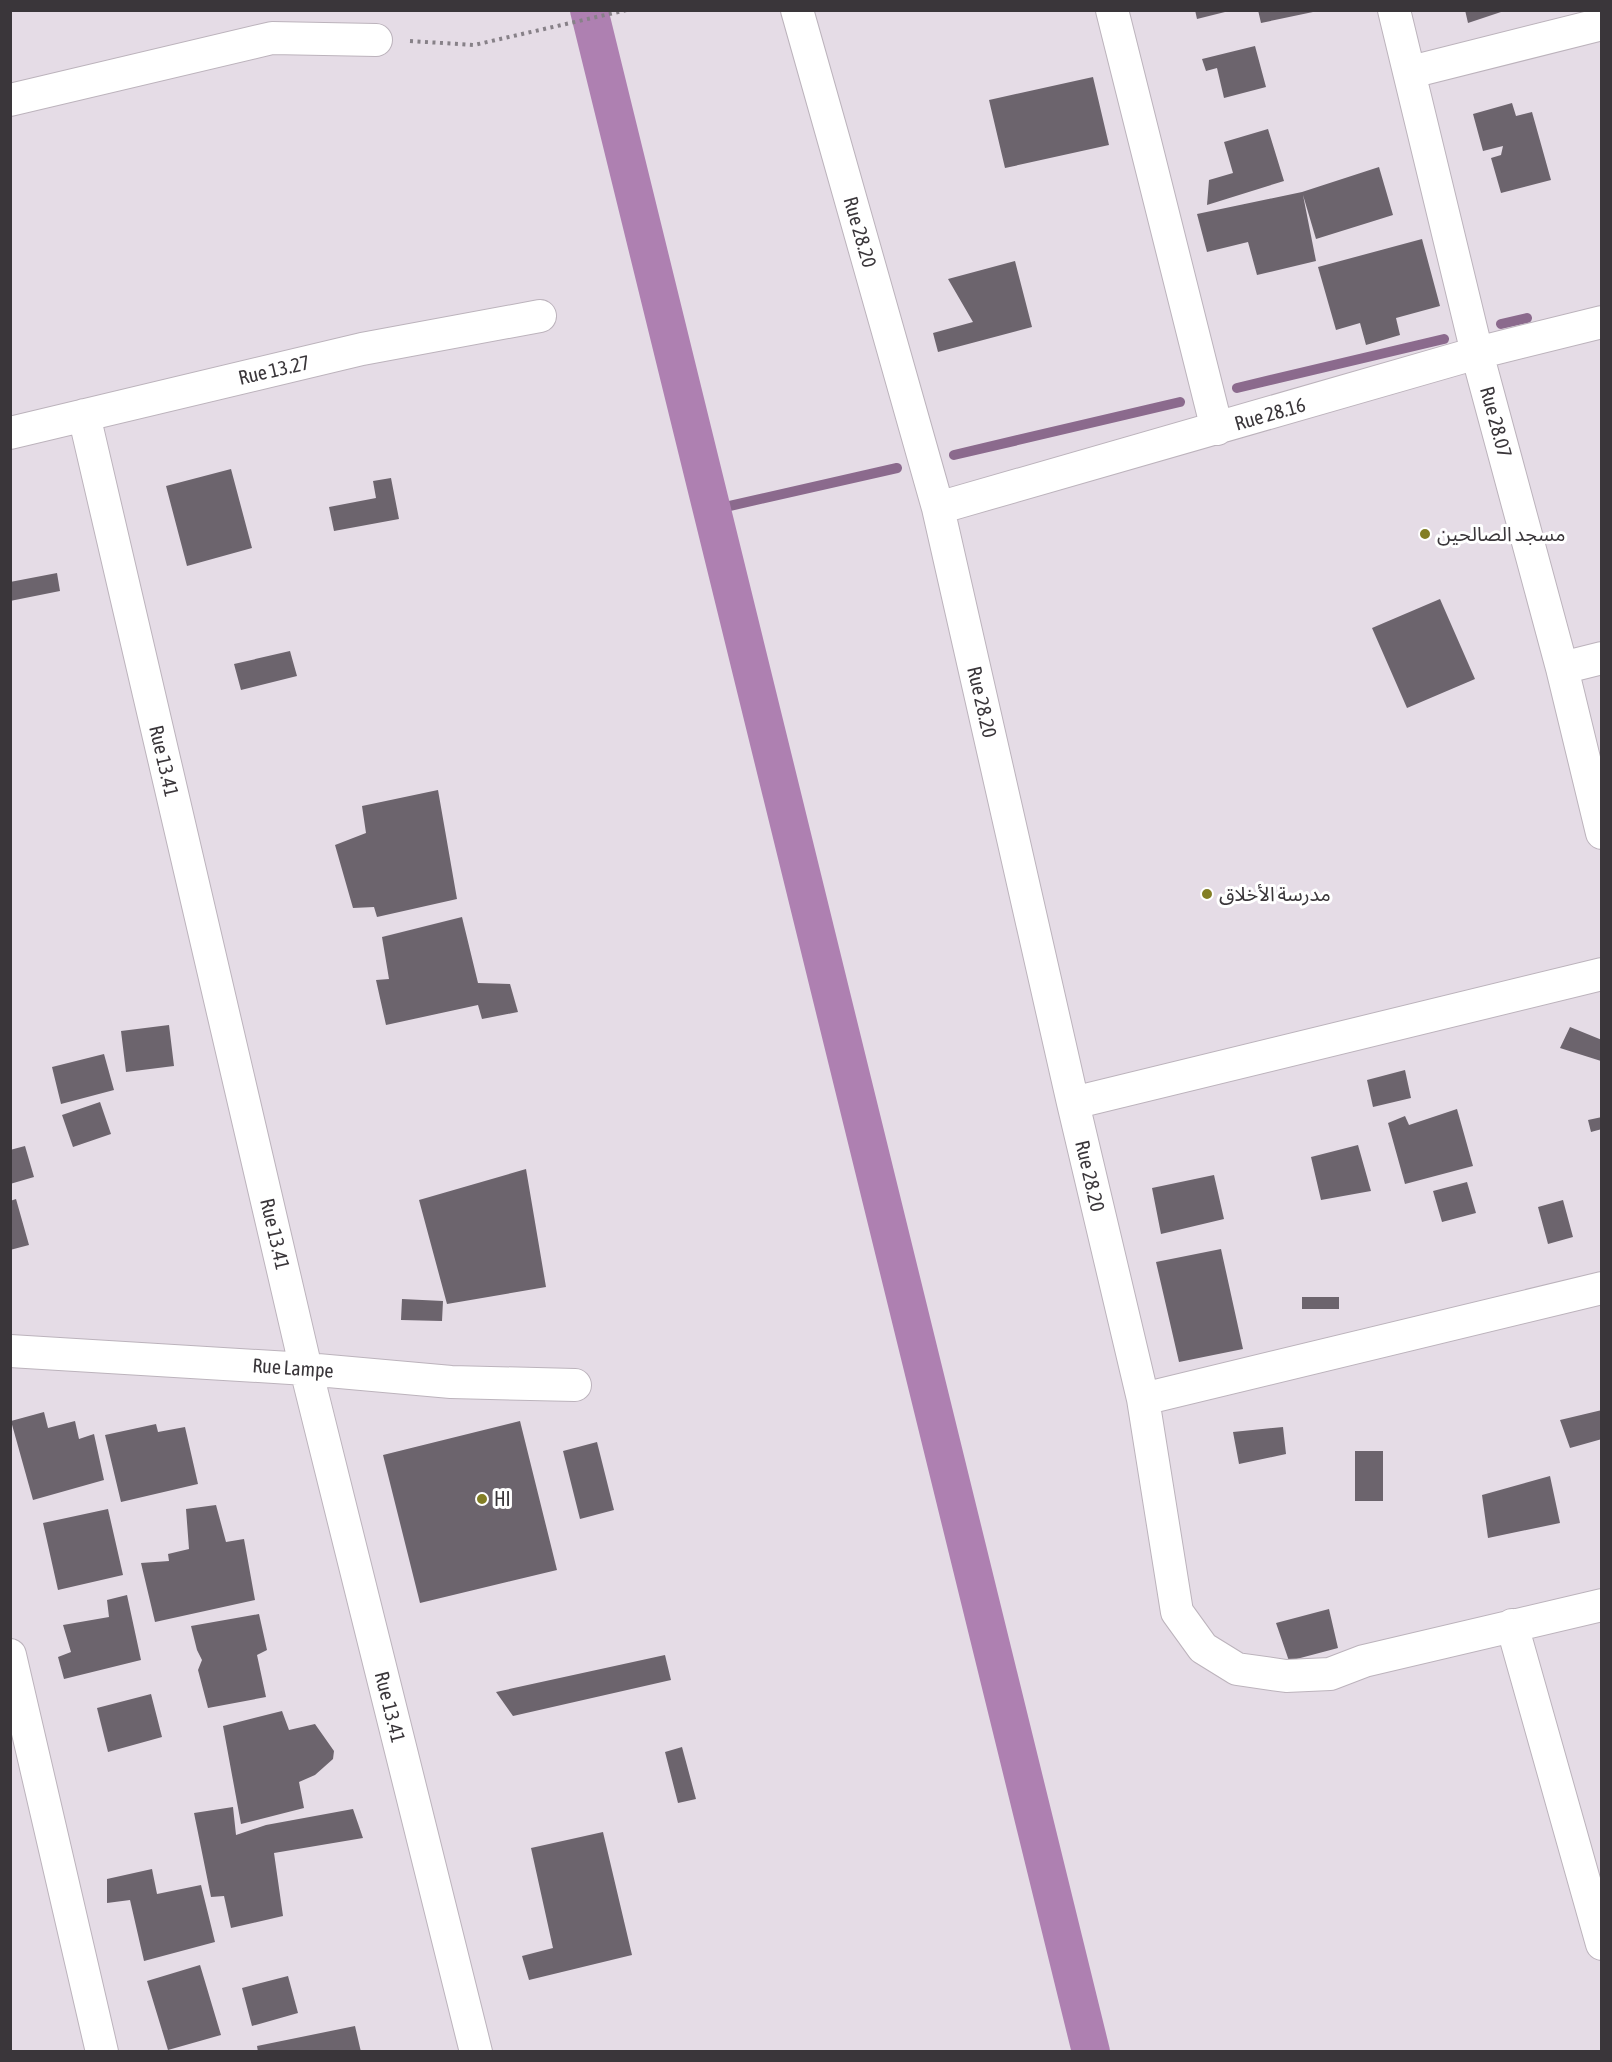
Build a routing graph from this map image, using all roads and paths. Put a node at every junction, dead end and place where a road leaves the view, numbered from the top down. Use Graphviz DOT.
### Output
graph roads {
  1 [pos="627,10"];
  2 [pos="797,10"];
  3 [pos="1112,10"];
  4 [pos="1394,10"];
  5 [pos="1602,24"];
  6 [pos="376,40"];
  7 [pos="1411,72"];
  8 [pos="10,100"];
  9 [pos="540,316"];
  10 [pos="1602,322"];
  11 [pos="1477,353"];
  12 [pos="84,415"];
  13 [pos="1217,429"];
  14 [pos="10,433"];
  15 [pos="938,508"];
  16 [pos="1602,658"];
  17 [pos="1562,668"];
  18 [pos="1602,833"];
  19 [pos="1602,974"];
  20 [pos="1073,1103"];
  21 [pos="1602,1288"];
  22 [pos="10,1351"];
  23 [pos="306,1369"];
  24 [pos="575,1385"];
  25 [pos="1143,1399"];
  26 [pos="1602,1605"];
  27 [pos="1512,1625"];
  28 [pos="10,1654"];
  29 [pos="1602,1944"];
  30 [pos="102,2052"];
  31 [pos="476,2052"];
  1 -- 6 [label="path"];
  2 -- 15 [label="street, Rue 28.20"];
  3 -- 13 [label="street"];
  4 -- 7 [label="street, Rue 28.07"];
  5 -- 7 [label="street"];
  6 -- 8 [label="street"];
  7 -- 11 [label="street, Rue 28.07"];
  9 -- 12 [label="street, Rue 13.27"];
  10 -- 11 [label="street, Rue 28.16"];
  11 -- 13 [label="street, Rue 28.16"];
  11 -- 17 [label="street, Rue 28.07"];
  12 -- 14 [label="street, Rue 13.27"];
  12 -- 23 [label="street, Rue 13.41"];
  13 -- 15 [label="street, Rue 28.16"];
  15 -- 20 [label="street, Rue 28.20"];
  16 -- 17 [label="street"];
  17 -- 18 [label="street, Rue 28.07"];
  19 -- 20 [label="street"];
  20 -- 25 [label="street, Rue 28.20"];
  21 -- 25 [label="street"];
  22 -- 23 [label="street, Rue Lampe"];
  23 -- 24 [label="street, Rue Lampe"];
  23 -- 31 [label="street, Rue 13.41"];
  25 -- 27 [label="street, Rue 28.20"];
  26 -- 27 [label="street"];
  27 -- 29 [label="street"];
  28 -- 30 [label="street"];
}
